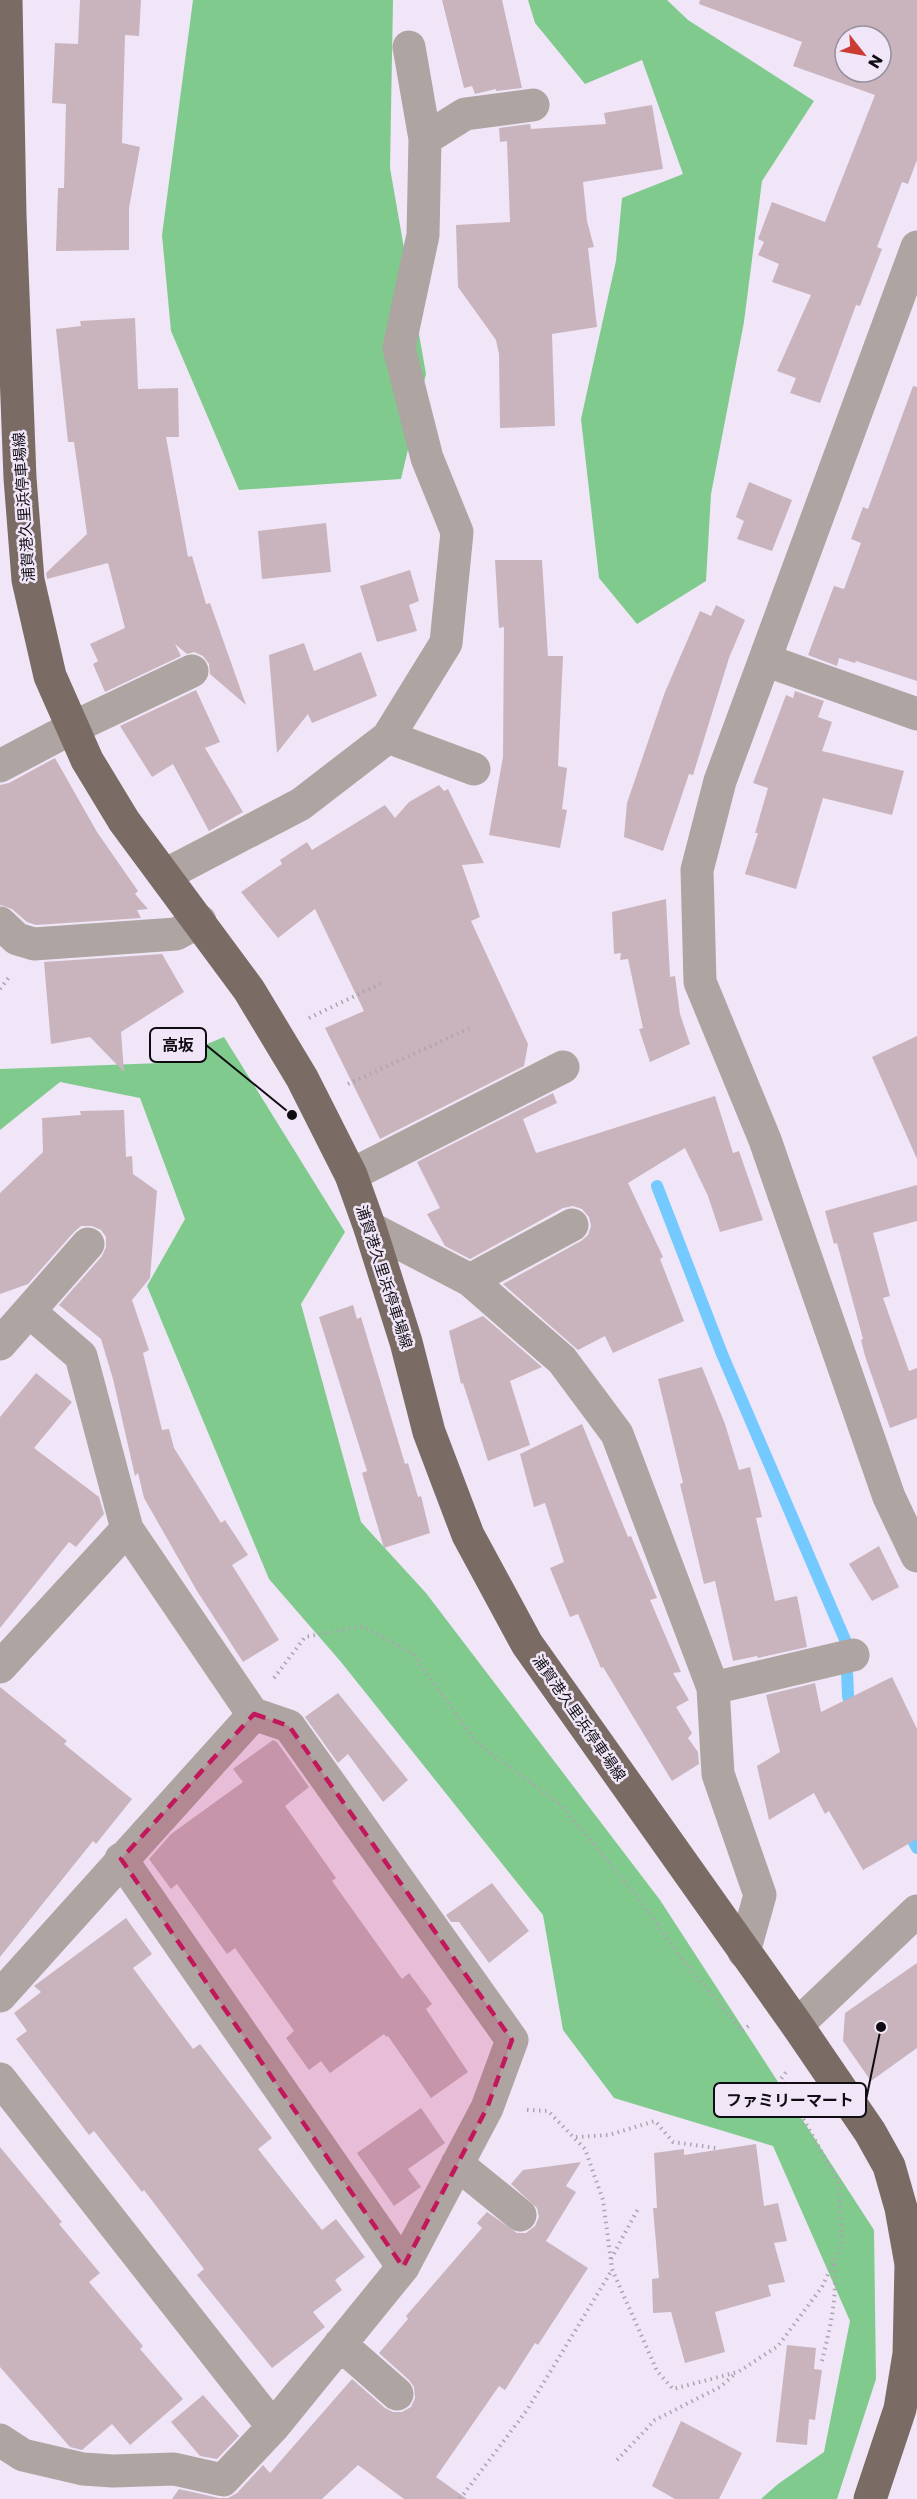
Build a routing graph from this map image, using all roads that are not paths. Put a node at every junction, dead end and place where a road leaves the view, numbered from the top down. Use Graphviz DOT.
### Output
graph roads {
  1 [pos="6,0"];
  2 [pos="409,47"];
  3 [pos="533,105"];
  4 [pos="425,138"];
  5 [pos="917,248"];
  6 [pos="765,660"];
  7 [pos="192,671"];
  8 [pos="917,714"];
  9 [pos="72,728"];
  10 [pos="388,737"];
  11 [pos="0,766"];
  12 [pos="474,769"];
  13 [pos="165,875"];
  14 [pos="200,921"];
  15 [pos="0,923"];
  16 [pos="563,1066"];
  17 [pos="351,1175"];
  18 [pos="572,1225"];
  19 [pos="370,1228"];
  20 [pos="88,1244"];
  21 [pos="470,1280"];
  22 [pos="30,1312"];
  23 [pos="0,1344"];
  24 [pos="127,1529"];
  25 [pos="917,1556"];
  26 [pos="845,1657"];
  27 [pos="0,1667"];
  28 [pos="713,1688"];
  29 [pos="252,1712"];
  30 [pos="121,1859"];
  31 [pos="917,1911"];
  32 [pos="744,1952"];
  33 [pos="0,1996"];
  34 [pos="797,2025"];
  35 [pos="0,2079"];
  36 [pos="457,2164"];
  37 [pos="909,2210"];
  38 [pos="520,2215"];
  39 [pos="403,2267"];
  40 [pos="340,2344"];
  41 [pos="397,2394"];
  42 [pos="273,2427"];
  43 [pos="0,2441"];
  44 [pos="230,2489"];
  45 [pos="870,2499"];
  1 -- 9 [label="main road, 浦賀港久里浜停車場線"];
  2 -- 4 [label="street"];
  3 -- 4 [label="street"];
  4 -- 10 [label="street"];
  5 -- 6 [label="street"];
  6 -- 8 [label="street"];
  6 -- 25 [label="street"];
  7 -- 9 [label="street"];
  9 -- 11 [label="street"];
  9 -- 13 [label="main road, 浦賀港久里浜停車場線"];
  10 -- 12 [label="street"];
  10 -- 13 [label="street"];
  13 -- 14 [label="main road, 浦賀港久里浜停車場線"];
  14 -- 15 [label="street"];
  14 -- 17 [label="main road, 浦賀港久里浜停車場線"];
  16 -- 17 [label="street"];
  17 -- 19 [label="main road, 浦賀港久里浜停車場線"];
  18 -- 21 [label="street"];
  19 -- 21 [label="street"];
  19 -- 32 [label="main road, 浦賀港久里浜停車場線"];
  20 -- 22 [label="street"];
  21 -- 28 [label="street"];
  22 -- 23 [label="street"];
  22 -- 24 [label="street"];
  24 -- 27 [label="street"];
  24 -- 29 [label="street"];
  26 -- 28 [label="street"];
  28 -- 32 [label="street"];
  29 -- 30 [label="street"];
  29 -- 36 [label="street"];
  30 -- 33 [label="street"];
  30 -- 39 [label="street"];
  31 -- 34 [label="street"];
  32 -- 34 [label="main road, 浦賀港久里浜停車場線"];
  34 -- 37 [label="main road, 浦賀港久里浜停車場線"];
  35 -- 42 [label="street"];
  36 -- 38 [label="street"];
  36 -- 39 [label="street"];
  37 -- 45 [label="main road, 浦賀港久里浜停車場線"];
  39 -- 40 [label="street"];
  40 -- 41 [label="street"];
  40 -- 42 [label="street"];
  42 -- 44 [label="street"];
  43 -- 44 [label="street"];
}
